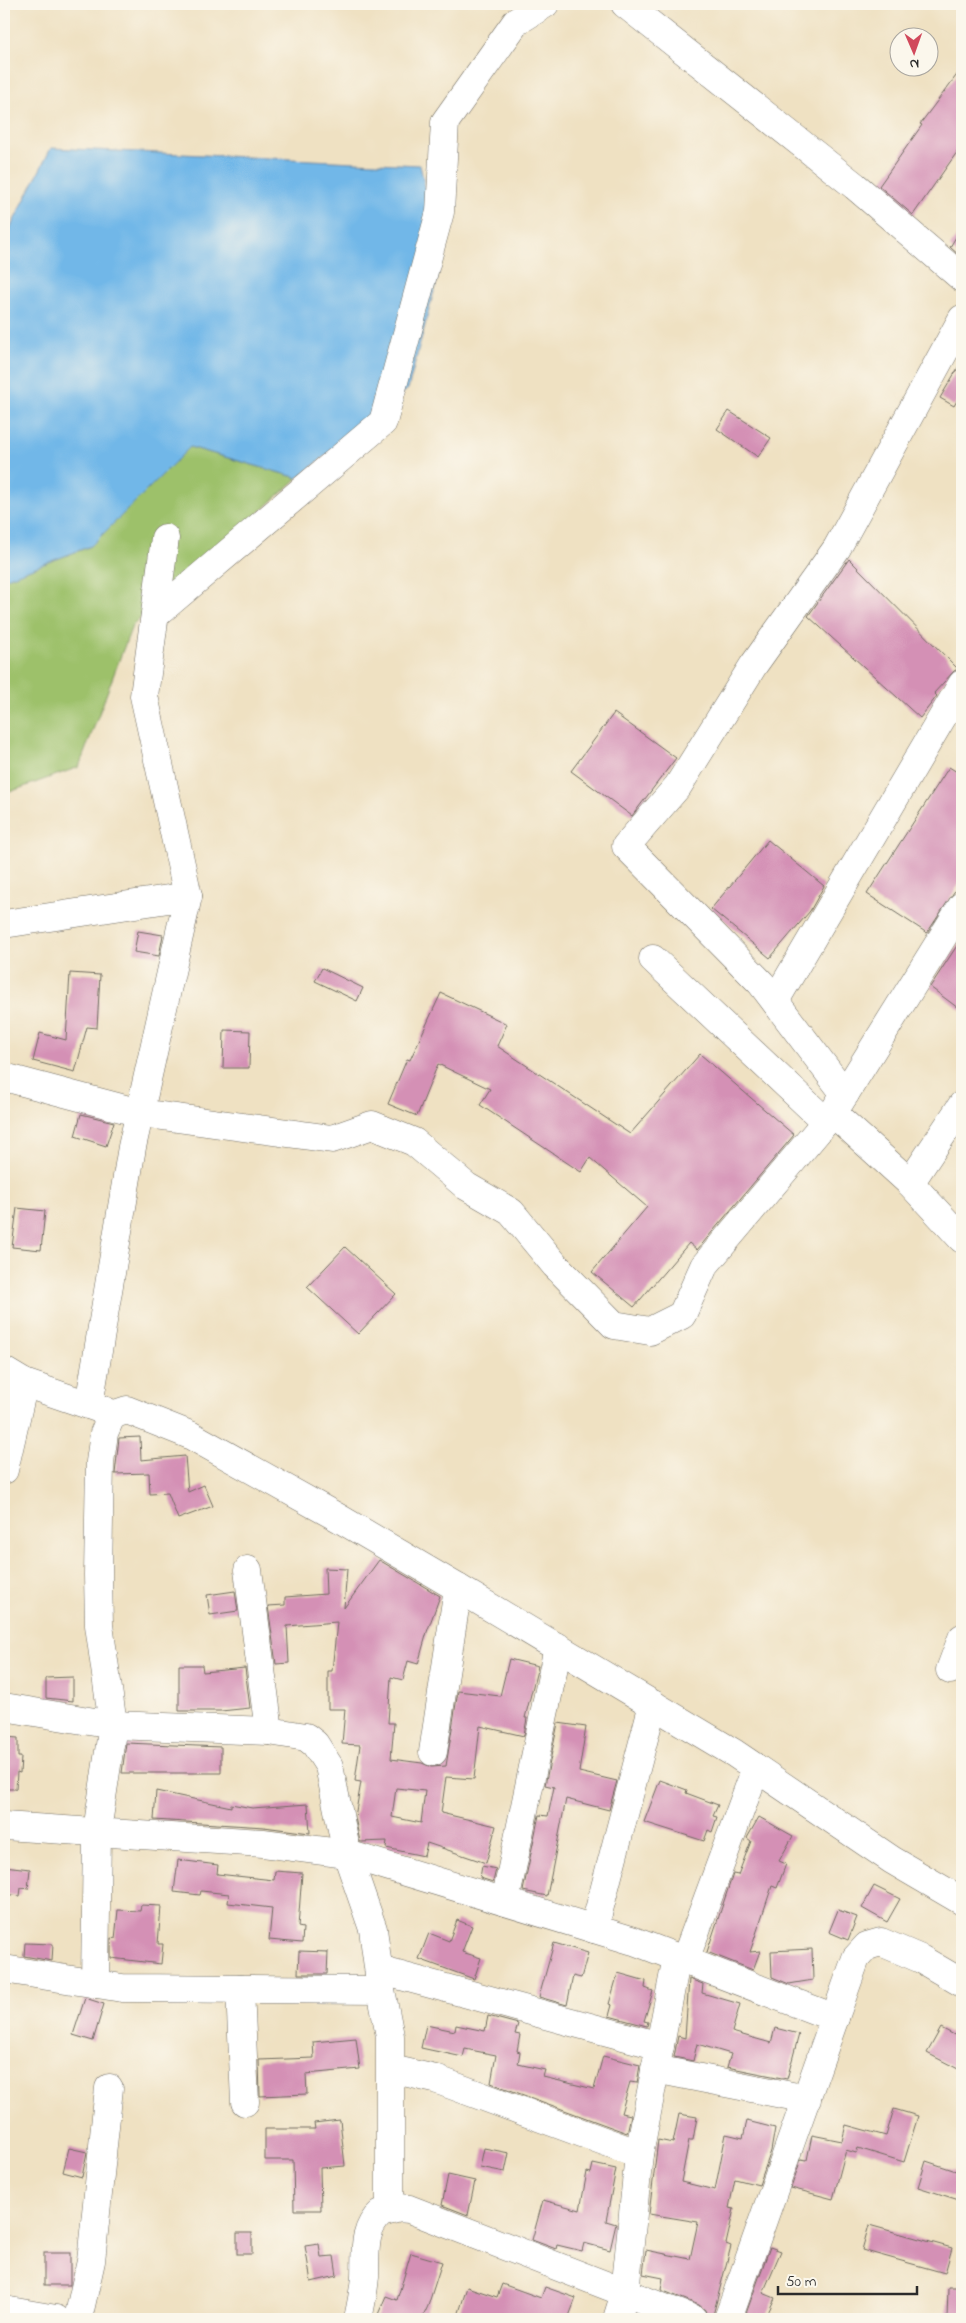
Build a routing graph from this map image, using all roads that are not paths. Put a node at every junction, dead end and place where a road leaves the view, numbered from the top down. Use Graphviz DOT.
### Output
graph roads {
  1 [pos="546,4"];
  2 [pos="625,4"];
  3 [pos="962,278"];
  4 [pos="962,319"];
  5 [pos="164,538"];
  6 [pos="155,615"];
  7 [pos="962,684"];
  8 [pos="188,896"];
  9 [pos="962,906"];
  10 [pos="4,924"];
  11 [pos="653,959"];
  12 [pos="775,1001"];
  13 [pos="4,1077"];
  14 [pos="962,1105"];
  15 [pos="835,1110"];
  16 [pos="140,1114"];
  17 [pos="910,1183"];
  18 [pos="962,1239"];
  19 [pos="14,1377"];
  20 [pos="89,1405"];
  21 [pos="114,1414"];
  22 [pos="4,1470"];
  23 [pos="248,1570"];
  24 [pos="458,1588"];
  25 [pos="962,1638"];
  26 [pos="558,1647"];
  27 [pos="950,1670"];
  28 [pos="653,1704"];
  29 [pos="4,1707"];
  30 [pos="113,1724"];
  31 [pos="269,1732"];
  32 [pos="433,1752"];
  33 [pos="756,1768"];
  34 [pos="4,1826"];
  35 [pos="97,1831"];
  36 [pos="347,1854"];
  37 [pos="506,1902"];
  38 [pos="962,1902"];
  39 [pos="594,1929"];
  40 [pos="681,1959"];
  41 [pos="4,1969"];
  42 [pos="380,1980"];
  43 [pos="962,1983"];
  44 [pos="95,1984"];
  45 [pos="240,1989"];
  46 [pos="835,2018"];
  47 [pos="658,2058"];
  48 [pos="391,2069"];
  49 [pos="109,2088"];
  50 [pos="807,2099"];
  51 [pos="245,2102"];
  52 [pos="639,2154"];
  53 [pos="390,2209"];
  54 [pos="625,2293"];
  55 [pos="4,2310"];
  56 [pos="56,2319"];
  57 [pos="78,2319"];
  58 [pos="358,2319"];
  59 [pos="617,2319"];
  60 [pos="693,2319"];
  61 [pos="728,2319"];
  1 -- 6 [label="street"];
  2 -- 3 [label="street"];
  4 -- 12 [label="street"];
  5 -- 6 [label="street"];
  6 -- 8 [label="street"];
  7 -- 12 [label="street"];
  8 -- 10 [label="street"];
  8 -- 16 [label="street"];
  9 -- 15 [label="street"];
  11 -- 15 [label="street"];
  12 -- 15 [label="street"];
  13 -- 16 [label="street"];
  14 -- 17 [label="street"];
  15 -- 16 [label="street"];
  15 -- 17 [label="street"];
  16 -- 20 [label="street"];
  17 -- 18 [label="street"];
  19 -- 20 [label="street"];
  19 -- 22 [label="street"];
  20 -- 21 [label="street"];
  21 -- 24 [label="street"];
  21 -- 30 [label="street"];
  23 -- 31 [label="street"];
  24 -- 26 [label="street"];
  24 -- 32 [label="street"];
  25 -- 27 [label="street"];
  26 -- 28 [label="street"];
  26 -- 37 [label="street"];
  28 -- 33 [label="street"];
  28 -- 39 [label="street"];
  29 -- 30 [label="street"];
  30 -- 31 [label="street"];
  30 -- 35 [label="street"];
  31 -- 36 [label="street"];
  33 -- 38 [label="street"];
  33 -- 40 [label="street"];
  34 -- 35 [label="street"];
  35 -- 36 [label="street"];
  35 -- 44 [label="street"];
  36 -- 37 [label="street"];
  36 -- 42 [label="street"];
  37 -- 39 [label="street"];
  39 -- 40 [label="street"];
  40 -- 46 [label="street"];
  40 -- 47 [label="street"];
  41 -- 44 [label="street"];
  42 -- 45 [label="street"];
  42 -- 47 [label="street"];
  42 -- 48 [label="street"];
  43 -- 46 [label="street"];
  44 -- 45 [label="street"];
  45 -- 51 [label="street"];
  46 -- 50 [label="street"];
  47 -- 50 [label="street"];
  47 -- 52 [label="street"];
  48 -- 52 [label="street"];
  48 -- 53 [label="street"];
  49 -- 57 [label="street"];
  50 -- 61 [label="street"];
  52 -- 54 [label="street"];
  53 -- 54 [label="street"];
  53 -- 58 [label="street"];
  54 -- 59 [label="street"];
  54 -- 60 [label="street"];
  55 -- 56 [label="street"];
}
